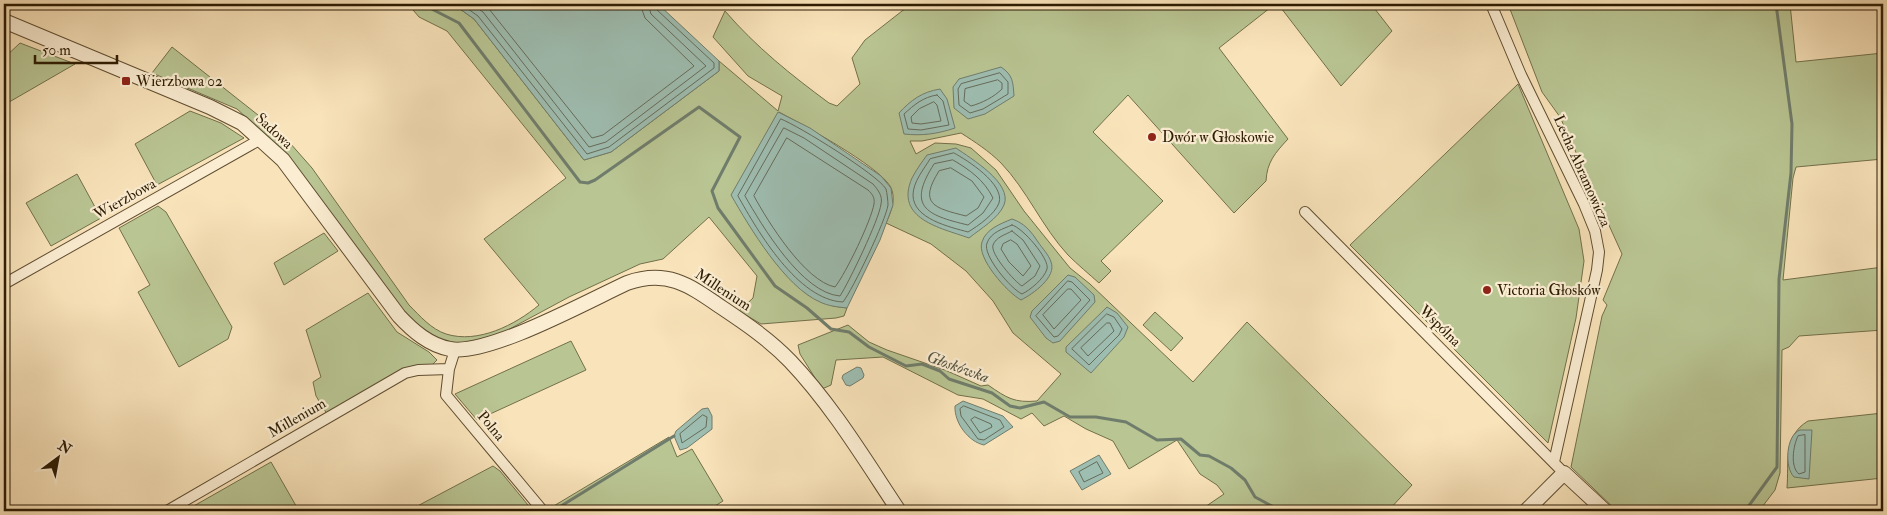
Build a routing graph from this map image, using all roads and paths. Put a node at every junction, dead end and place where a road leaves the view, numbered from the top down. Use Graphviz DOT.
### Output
graph roads {
  1 [pos="1491,4"];
  2 [pos="4,22"];
  3 [pos="261,139"];
  4 [pos="1305,212"];
  5 [pos="4,284"];
  6 [pos="455,350"];
  7 [pos="449,369"];
  8 [pos="1554,462"];
  9 [pos="1564,472"];
  10 [pos="167,511"];
  11 [pos="543,511"];
  12 [pos="899,511"];
  13 [pos="1526,511"];
  14 [pos="1604,511"];
  1 -- 8 [label="street, Lecha Abramowicza"];
  2 -- 3 [label="street, Sadowa"];
  3 -- 5 [label="street, Wierzbowa"];
  3 -- 6 [label="street, Sadowa"];
  4 -- 8 [label="street, Wspólna"];
  6 -- 7 [label="street, Polna"];
  6 -- 12 [label="street, Millenium"];
  7 -- 10 [label="street, Millenium"];
  7 -- 11 [label="street, Polna"];
  8 -- 9 [label="street"];
  9 -- 13 [label="street"];
  9 -- 14 [label="street"];
}
